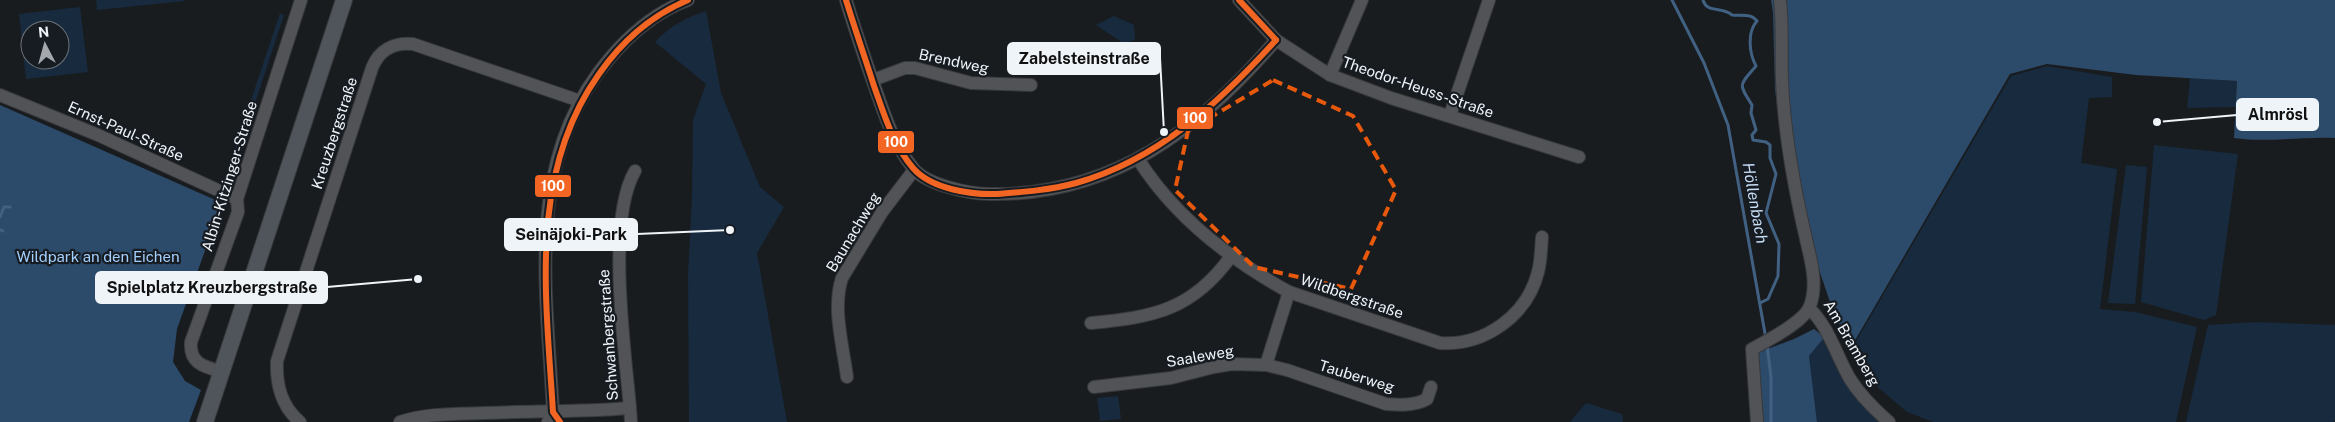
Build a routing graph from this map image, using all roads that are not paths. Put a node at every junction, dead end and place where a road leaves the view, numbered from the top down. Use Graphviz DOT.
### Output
graph roads {
  1 [pos="301,0"];
  2 [pos="344,0"];
  3 [pos="688,0"];
  4 [pos="846,0"];
  5 [pos="1239,0"];
  6 [pos="1362,0"];
  7 [pos="1489,0"];
  8 [pos="1780,0"];
  9 [pos="1276,40"];
  10 [pos="1330,75"];
  11 [pos="873,80"];
  12 [pos="1031,85"];
  13 [pos="0,95"];
  14 [pos="580,101"];
  15 [pos="1450,115"];
  16 [pos="1579,157"];
  17 [pos="1138,159"];
  18 [pos="914,170"];
  19 [pos="635,171"];
  20 [pos="237,199"];
  21 [pos="1542,237"];
  22 [pos="1232,255"];
  23 [pos="1289,292"];
  24 [pos="1809,308"];
  25 [pos="1091,324"];
  26 [pos="1266,365"];
  27 [pos="223,372"];
  28 [pos="846,377"];
  29 [pos="1094,387"];
  30 [pos="1431,388"];
  31 [pos="630,408"];
  32 [pos="448,418"];
  33 [pos="554,419"];
  34 [pos="205,422"];
  35 [pos="300,422"];
  36 [pos="400,422"];
  37 [pos="631,422"];
  38 [pos="1756,422"];
  39 [pos="1889,422"];
  1 -- 20 [label="street, Albin-Kitzinger-Straße"];
  2 -- 27 [label="main road"];
  3 -- 14 [label="street"];
  4 -- 11 [label="street"];
  5 -- 9 [label="street, Theodor-Heuss-Straße"];
  6 -- 10 [label="street"];
  7 -- 15 [label="street"];
  8 -- 24 [label="street, Am Bramberg"];
  9 -- 10 [label="street, Theodor-Heuss-Straße"];
  9 -- 17 [label="street"];
  10 -- 15 [label="street, Theodor-Heuss-Straße"];
  11 -- 12 [label="street, Brendweg"];
  11 -- 18 [label="street"];
  13 -- 20 [label="street, Ernst-Paul-Straße"];
  14 -- 33 [label="street"];
  14 -- 35 [label="street, Kreuzbergstraße"];
  15 -- 16 [label="street, Theodor-Heuss-Straße"];
  17 -- 18 [label="street"];
  17 -- 22 [label="street, Wildbergstraße"];
  18 -- 28 [label="street, Baunachweg"];
  19 -- 31 [label="street, Schwanbergstraße"];
  20 -- 27 [label="street, Albin-Kitzinger-Straße"];
  21 -- 23 [label="street, Wildbergstraße"];
  22 -- 23 [label="street, Wildbergstraße"];
  22 -- 25 [label="street"];
  23 -- 26 [label="street"];
  24 -- 38 [label="street"];
  24 -- 39 [label="street, Am Bramberg"];
  26 -- 29 [label="street, Saaleweg"];
  26 -- 30 [label="street, Tauberweg"];
  27 -- 34 [label="main road"];
  31 -- 33 [label="street, Schwanbergstraße"];
  31 -- 37 [label="street, Schwanbergstraße"];
  32 -- 33 [label="street"];
  32 -- 36 [label="street"];
}
